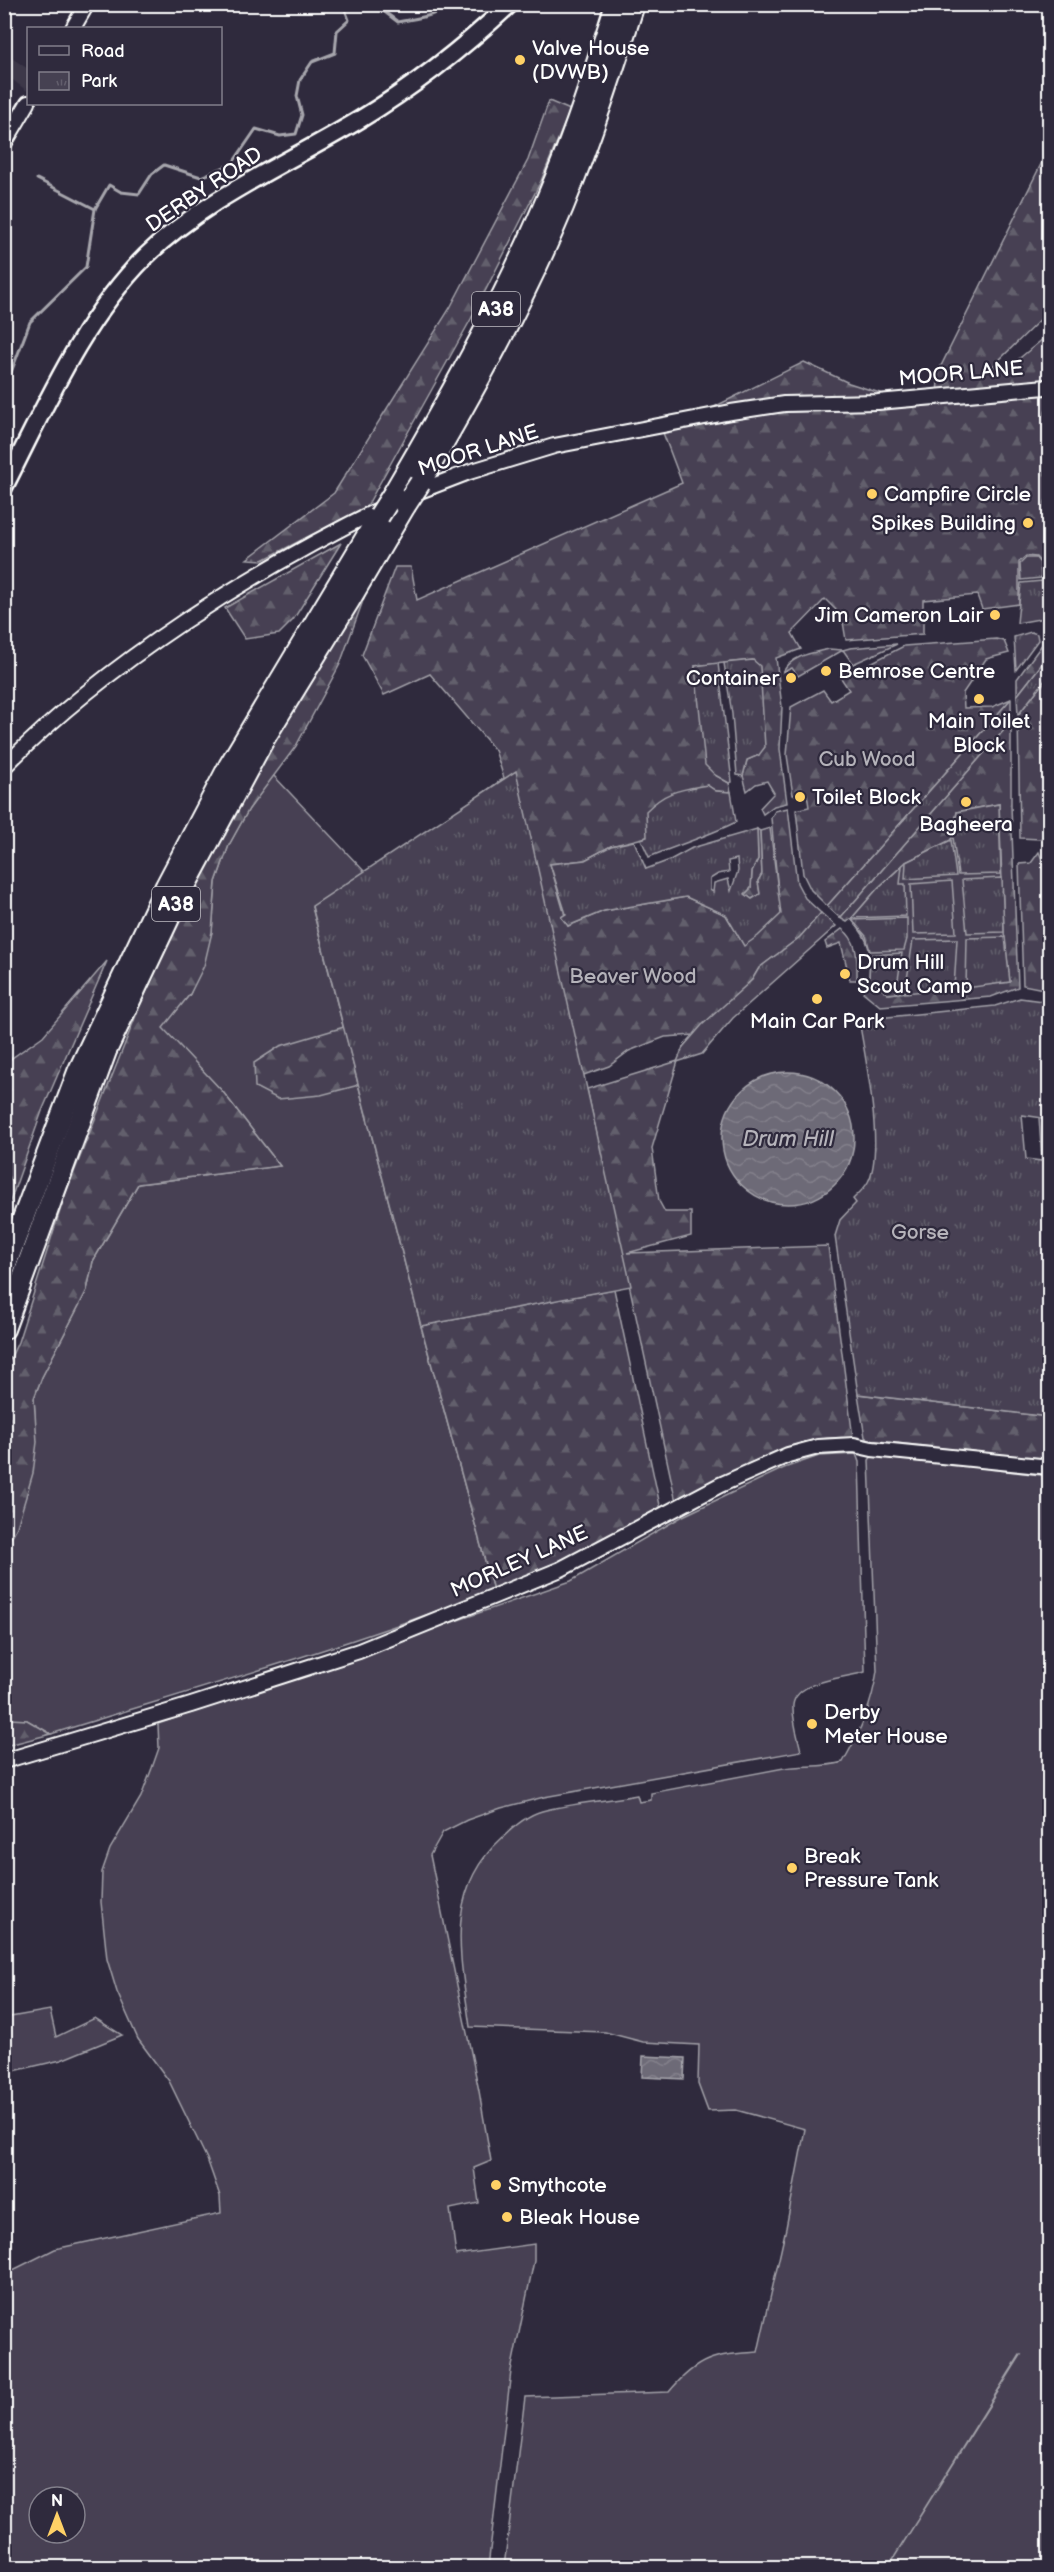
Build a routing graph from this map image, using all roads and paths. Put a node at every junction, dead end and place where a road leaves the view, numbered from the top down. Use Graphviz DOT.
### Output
graph roads {
  1 [pos="87,4"];
  2 [pos="510,4"];
  3 [pos="615,4"];
  4 [pos="634,4"];
  5 [pos="74,27"];
  6 [pos="27,105"];
  7 [pos="4,144"];
  8 [pos="1046,387"];
  9 [pos="4,487"];
  10 [pos="399,500"];
  11 [pos="4,767"];
  12 [pos="4,1269"];
  13 [pos="4,1329"];
  14 [pos="1050,1467"];
  15 [pos="4,1761"];
  1 -- 5 [label="street"];
  2 -- 9 [label="main road, DERBY ROAD"];
  3 -- 10 [label="highway, A38"];
  4 -- 10 [label="highway, A38, bridge"];
  6 -- 7 [label="street"];
  8 -- 11 [label="street, MOOR LANE"];
  10 -- 12 [label="highway, A38, bridge"];
  10 -- 13 [label="highway, A38"];
  14 -- 15 [label="street, MORLEY LANE"];
}
